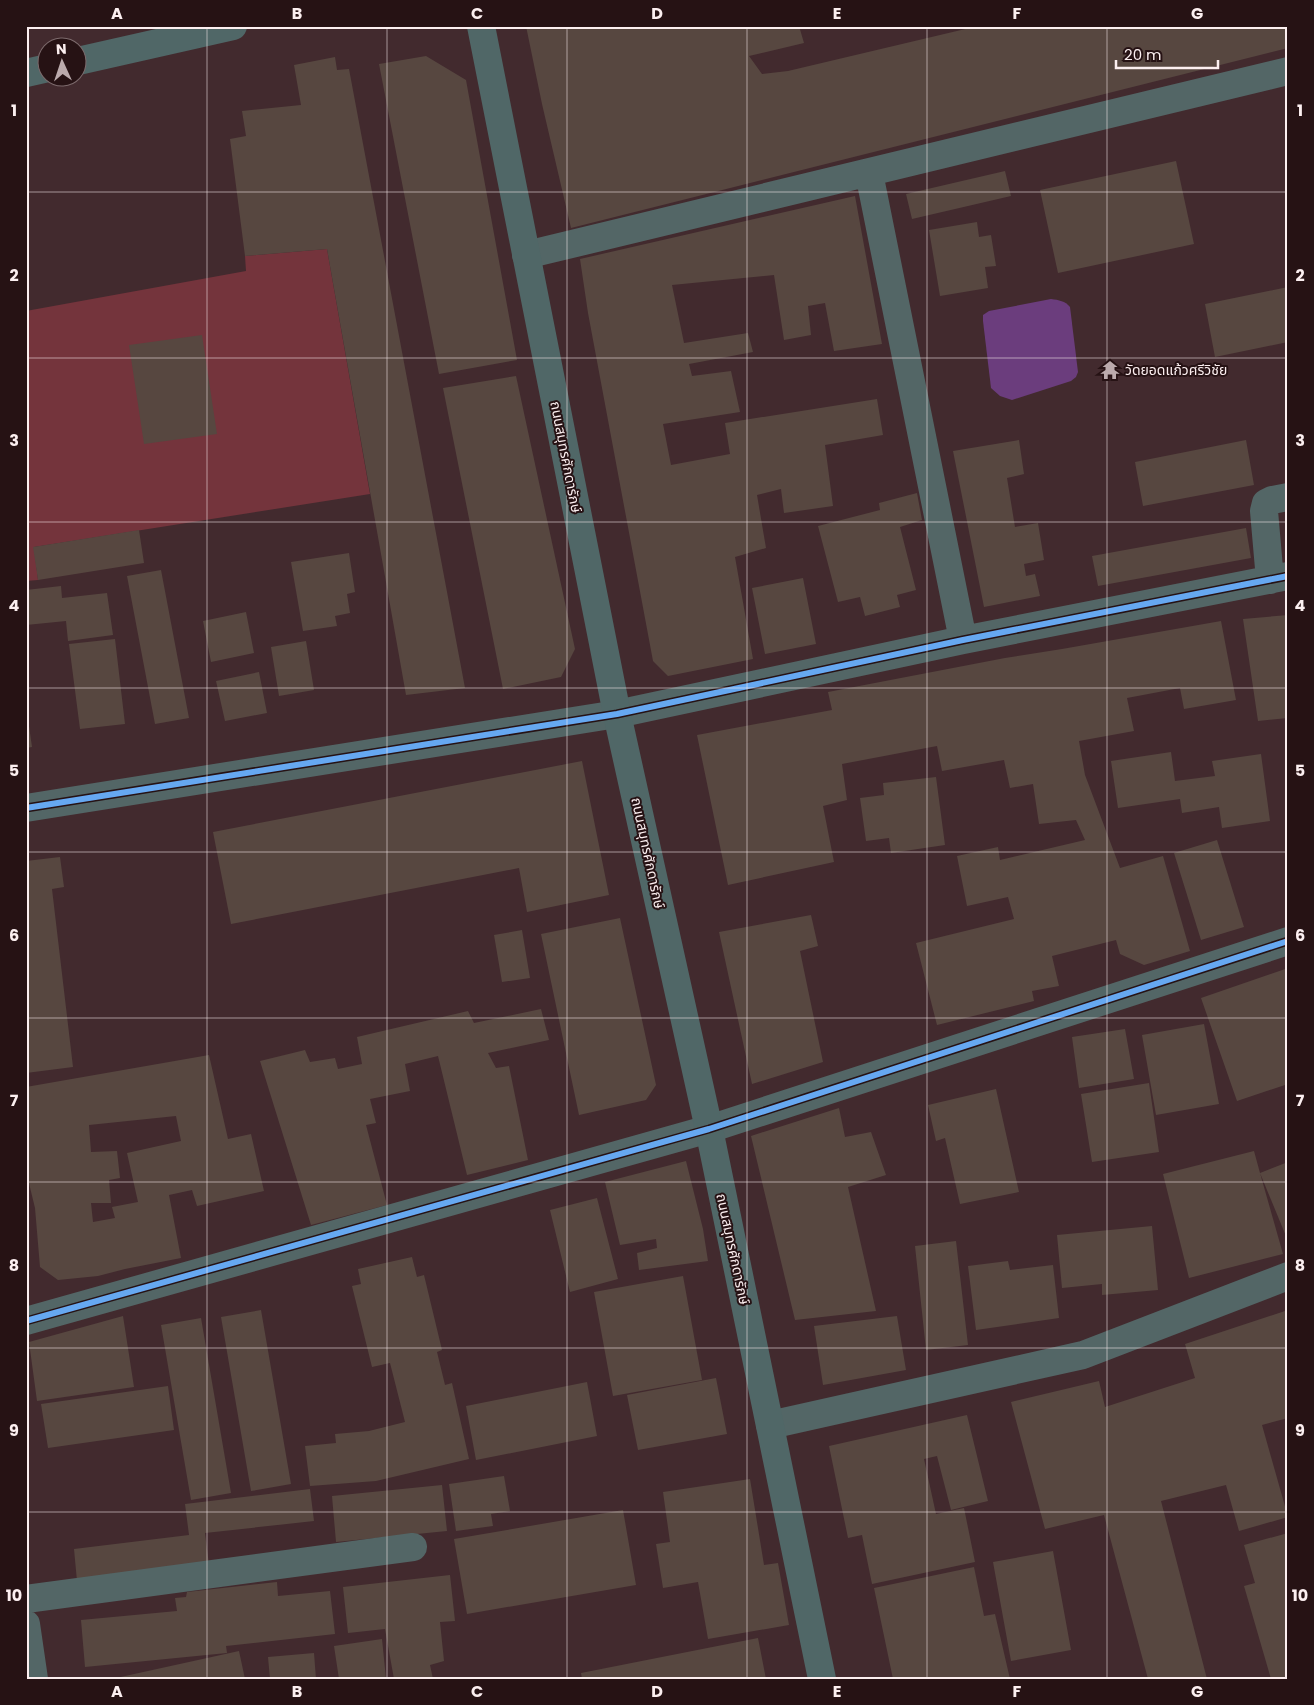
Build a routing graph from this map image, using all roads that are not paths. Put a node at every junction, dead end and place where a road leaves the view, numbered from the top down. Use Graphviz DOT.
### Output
graph roads {
  1 [pos="233,26"];
  2 [pos="481,26"];
  3 [pos="88,59"];
  4 [pos="1288,71"];
  5 [pos="869,173"];
  6 [pos="526,255"];
  7 [pos="1288,496"];
  8 [pos="1279,578"];
  9 [pos="963,640"];
  10 [pos="617,714"];
  11 [pos="26,808"];
  12 [pos="1288,941"];
  13 [pos="708,1129"];
  14 [pos="1288,1276"];
  15 [pos="26,1321"];
  16 [pos="770,1425"];
  17 [pos="413,1547"];
  18 [pos="26,1599"];
  19 [pos="26,1624"];
  20 [pos="34,1679"];
  21 [pos="822,1679"];
  1 -- 3 [label="main road"];
  2 -- 6 [label="main road, ถนนสมุทรศักดารักษ์"];
  4 -- 5 [label="street"];
  5 -- 6 [label="street"];
  5 -- 9 [label="street"];
  6 -- 10 [label="main road, ถนนสมุทรศักดารักษ์"];
  7 -- 8 [label="street"];
  8 -- 9 [label="street"];
  9 -- 10 [label="street"];
  10 -- 11 [label="street"];
  10 -- 13 [label="main road, ถนนสมุทรศักดารักษ์"];
  12 -- 13 [label="street"];
  13 -- 15 [label="street"];
  13 -- 16 [label="main road, ถนนสมุทรศักดารักษ์"];
  14 -- 16 [label="street"];
  16 -- 21 [label="main road, ถนนสมุทรศักดารักษ์"];
  17 -- 18 [label="street"];
  19 -- 20 [label="street"];
}
